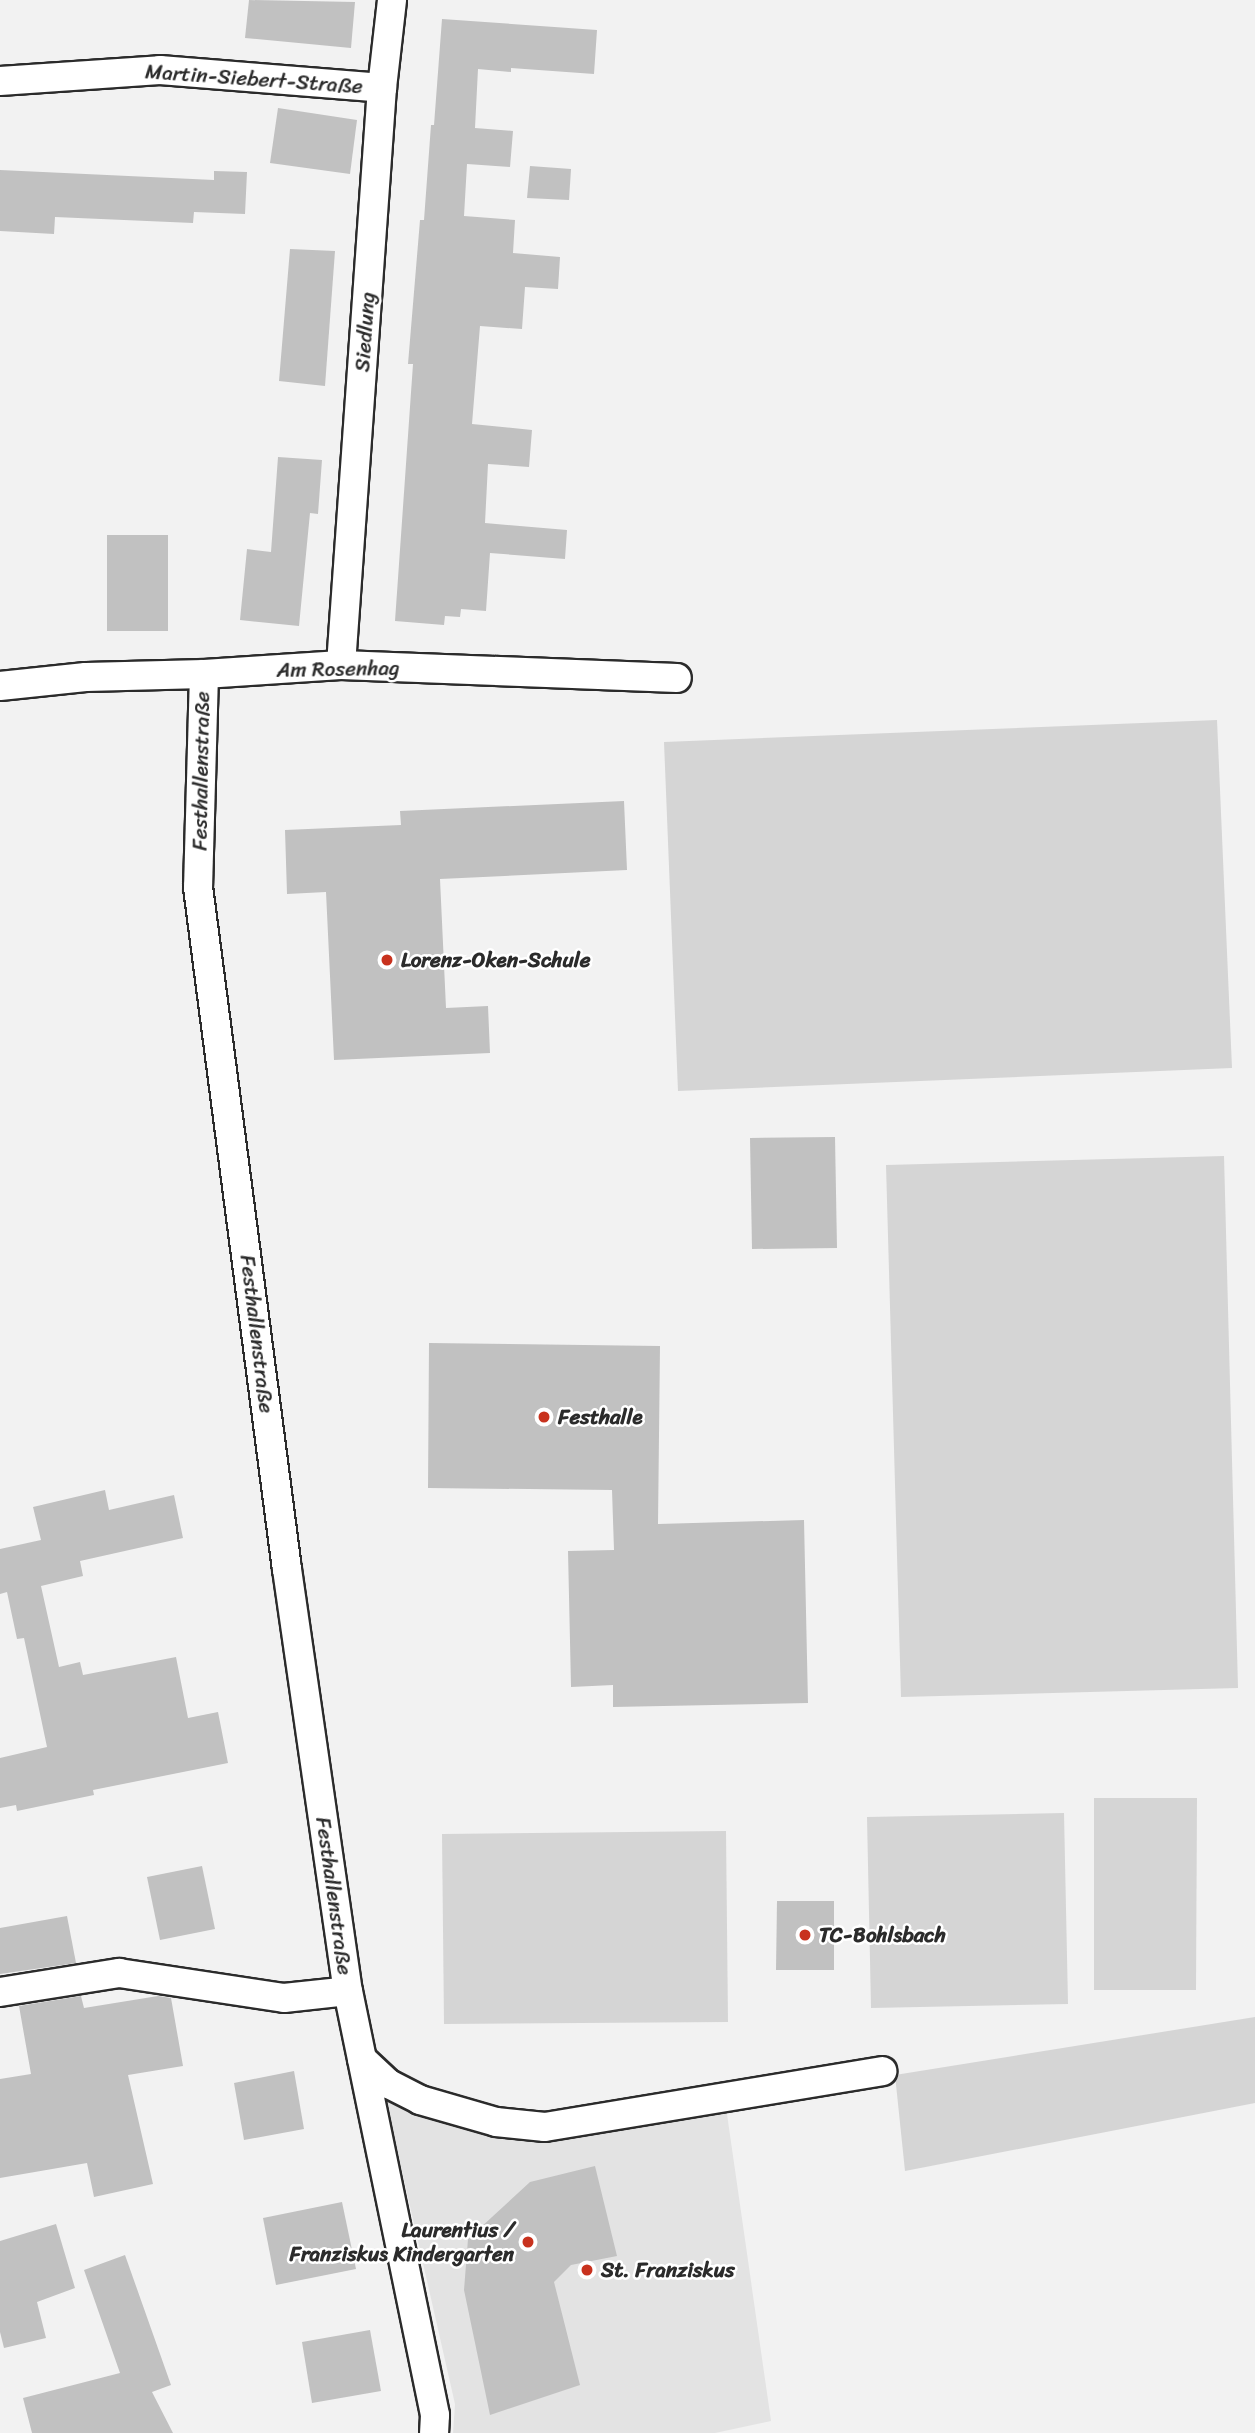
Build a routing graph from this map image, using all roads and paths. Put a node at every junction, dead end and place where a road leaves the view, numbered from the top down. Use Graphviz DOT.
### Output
graph roads {
  1 [pos="392,0"];
  2 [pos="0,81"];
  3 [pos="382,88"];
  4 [pos="341,665"];
  5 [pos="204,674"];
  6 [pos="677,678"];
  7 [pos="0,686"];
  8 [pos="348,1991"];
  9 [pos="0,1992"];
  10 [pos="362,2059"];
  11 [pos="882,2071"];
  12 [pos="434,2424"];
  1 -- 3 [label="street, Siedlung"];
  2 -- 3 [label="street, Martin-Siebert-Straße"];
  3 -- 4 [label="street, Siedlung"];
  4 -- 5 [label="street, Am Rosenhag"];
  4 -- 6 [label="street, Am Rosenhag"];
  5 -- 7 [label="street, Am Rosenhag"];
  5 -- 8 [label="street, Festhallenstraße"];
  8 -- 9 [label="street, Festhallenstraße"];
  8 -- 10 [label="street, Festhallenstraße"];
  10 -- 11 [label="street"];
  10 -- 12 [label="street, Festhallenstraße"];
}
